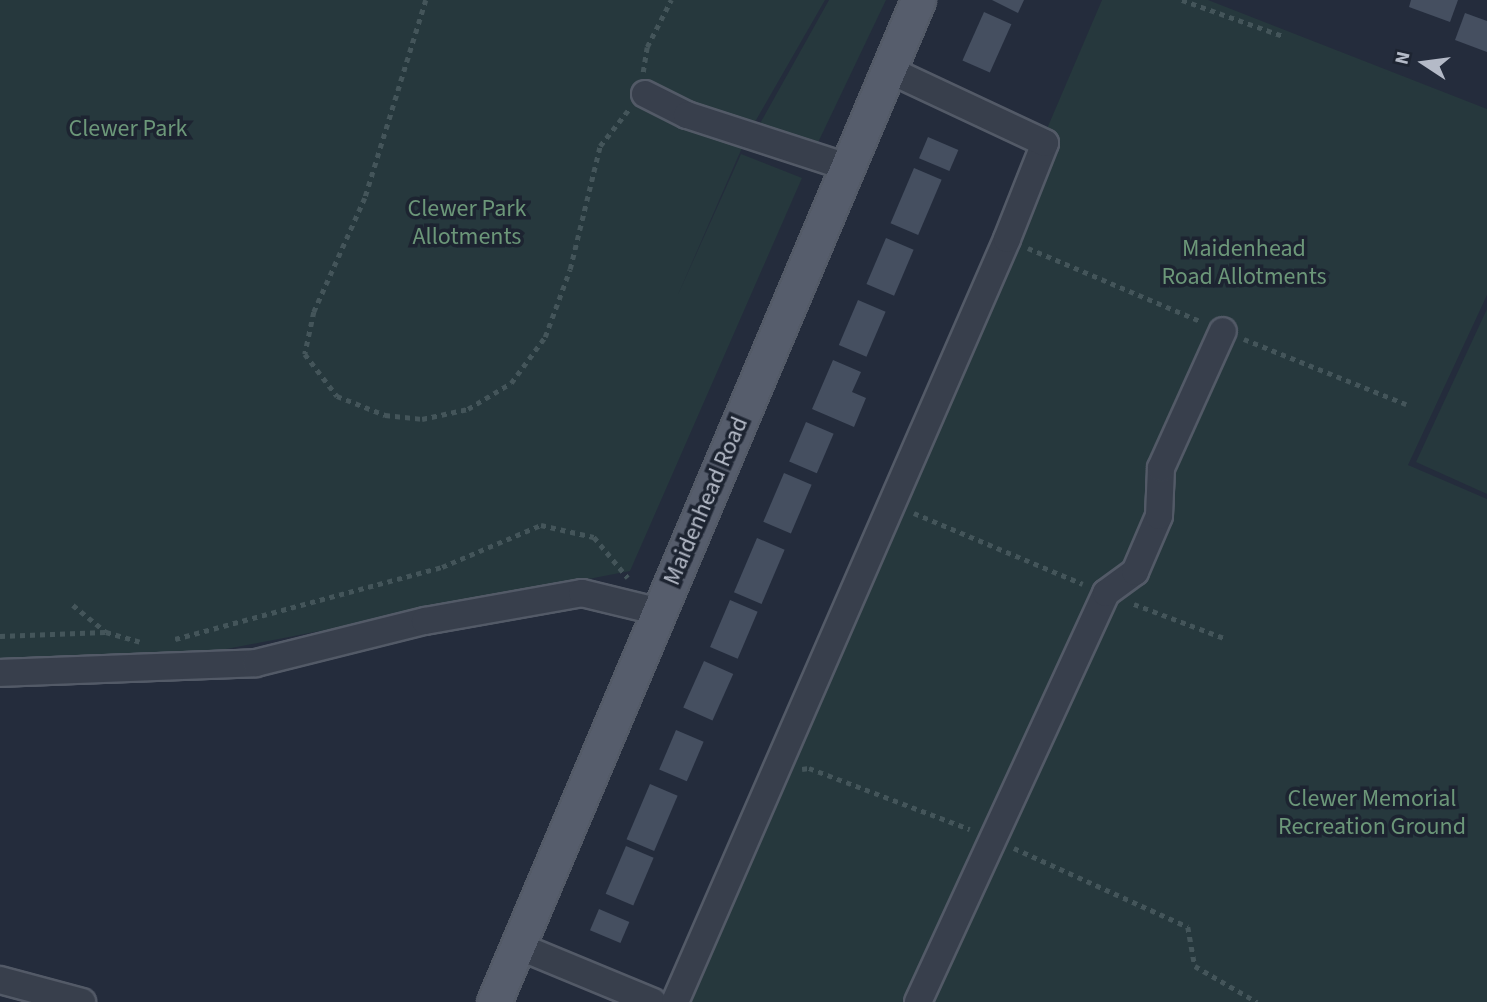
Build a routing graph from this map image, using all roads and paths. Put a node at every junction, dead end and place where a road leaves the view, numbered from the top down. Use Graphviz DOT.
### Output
graph roads {
  1 [pos="426,0"];
  2 [pos="671,0"];
  3 [pos="918,0"];
  4 [pos="1182,0"];
  5 [pos="1283,36"];
  6 [pos="889,69"];
  7 [pos="645,93"];
  8 [pos="847,167"];
  9 [pos="1223,331"];
  10 [pos="890,503"];
  11 [pos="635,587"];
  12 [pos="1106,593"];
  13 [pos="73,605"];
  14 [pos="660,612"];
  15 [pos="106,632"];
  16 [pos="0,636"];
  17 [pos="1224,638"];
  18 [pos="166,642"];
  19 [pos="153,646"];
  20 [pos="0,673"];
  21 [pos="773,774"];
  22 [pos="993,838"];
  23 [pos="518,946"];
  24 [pos="0,980"];
  25 [pos="82,1002"];
  26 [pos="494,1002"];
  27 [pos="653,1002"];
  28 [pos="675,1002"];
  29 [pos="918,1002"];
  30 [pos="1257,1002"];
  1 -- 7 [label="path"];
  2 -- 7 [label="path"];
  3 -- 6 [label="main road, Maidenhead Road"];
  4 -- 5 [label="path"];
  6 -- 8 [label="main road, Maidenhead Road"];
  6 -- 10 [label="lane"];
  7 -- 8 [label="lane"];
  8 -- 14 [label="main road, Maidenhead Road"];
  9 -- 12 [label="lane"];
  10 -- 12 [label="path"];
  10 -- 21 [label="lane"];
  11 -- 18 [label="path"];
  12 -- 17 [label="path"];
  12 -- 22 [label="lane"];
  13 -- 15 [label="path"];
  14 -- 20 [label="lane"];
  14 -- 23 [label="main road, Maidenhead Road"];
  15 -- 16 [label="path"];
  15 -- 19 [label="path"];
  21 -- 22 [label="path"];
  21 -- 28 [label="lane"];
  22 -- 29 [label="lane"];
  22 -- 30 [label="path"];
  23 -- 26 [label="main road, Maidenhead Road"];
  23 -- 27 [label="lane"];
  24 -- 25 [label="lane"];
}
